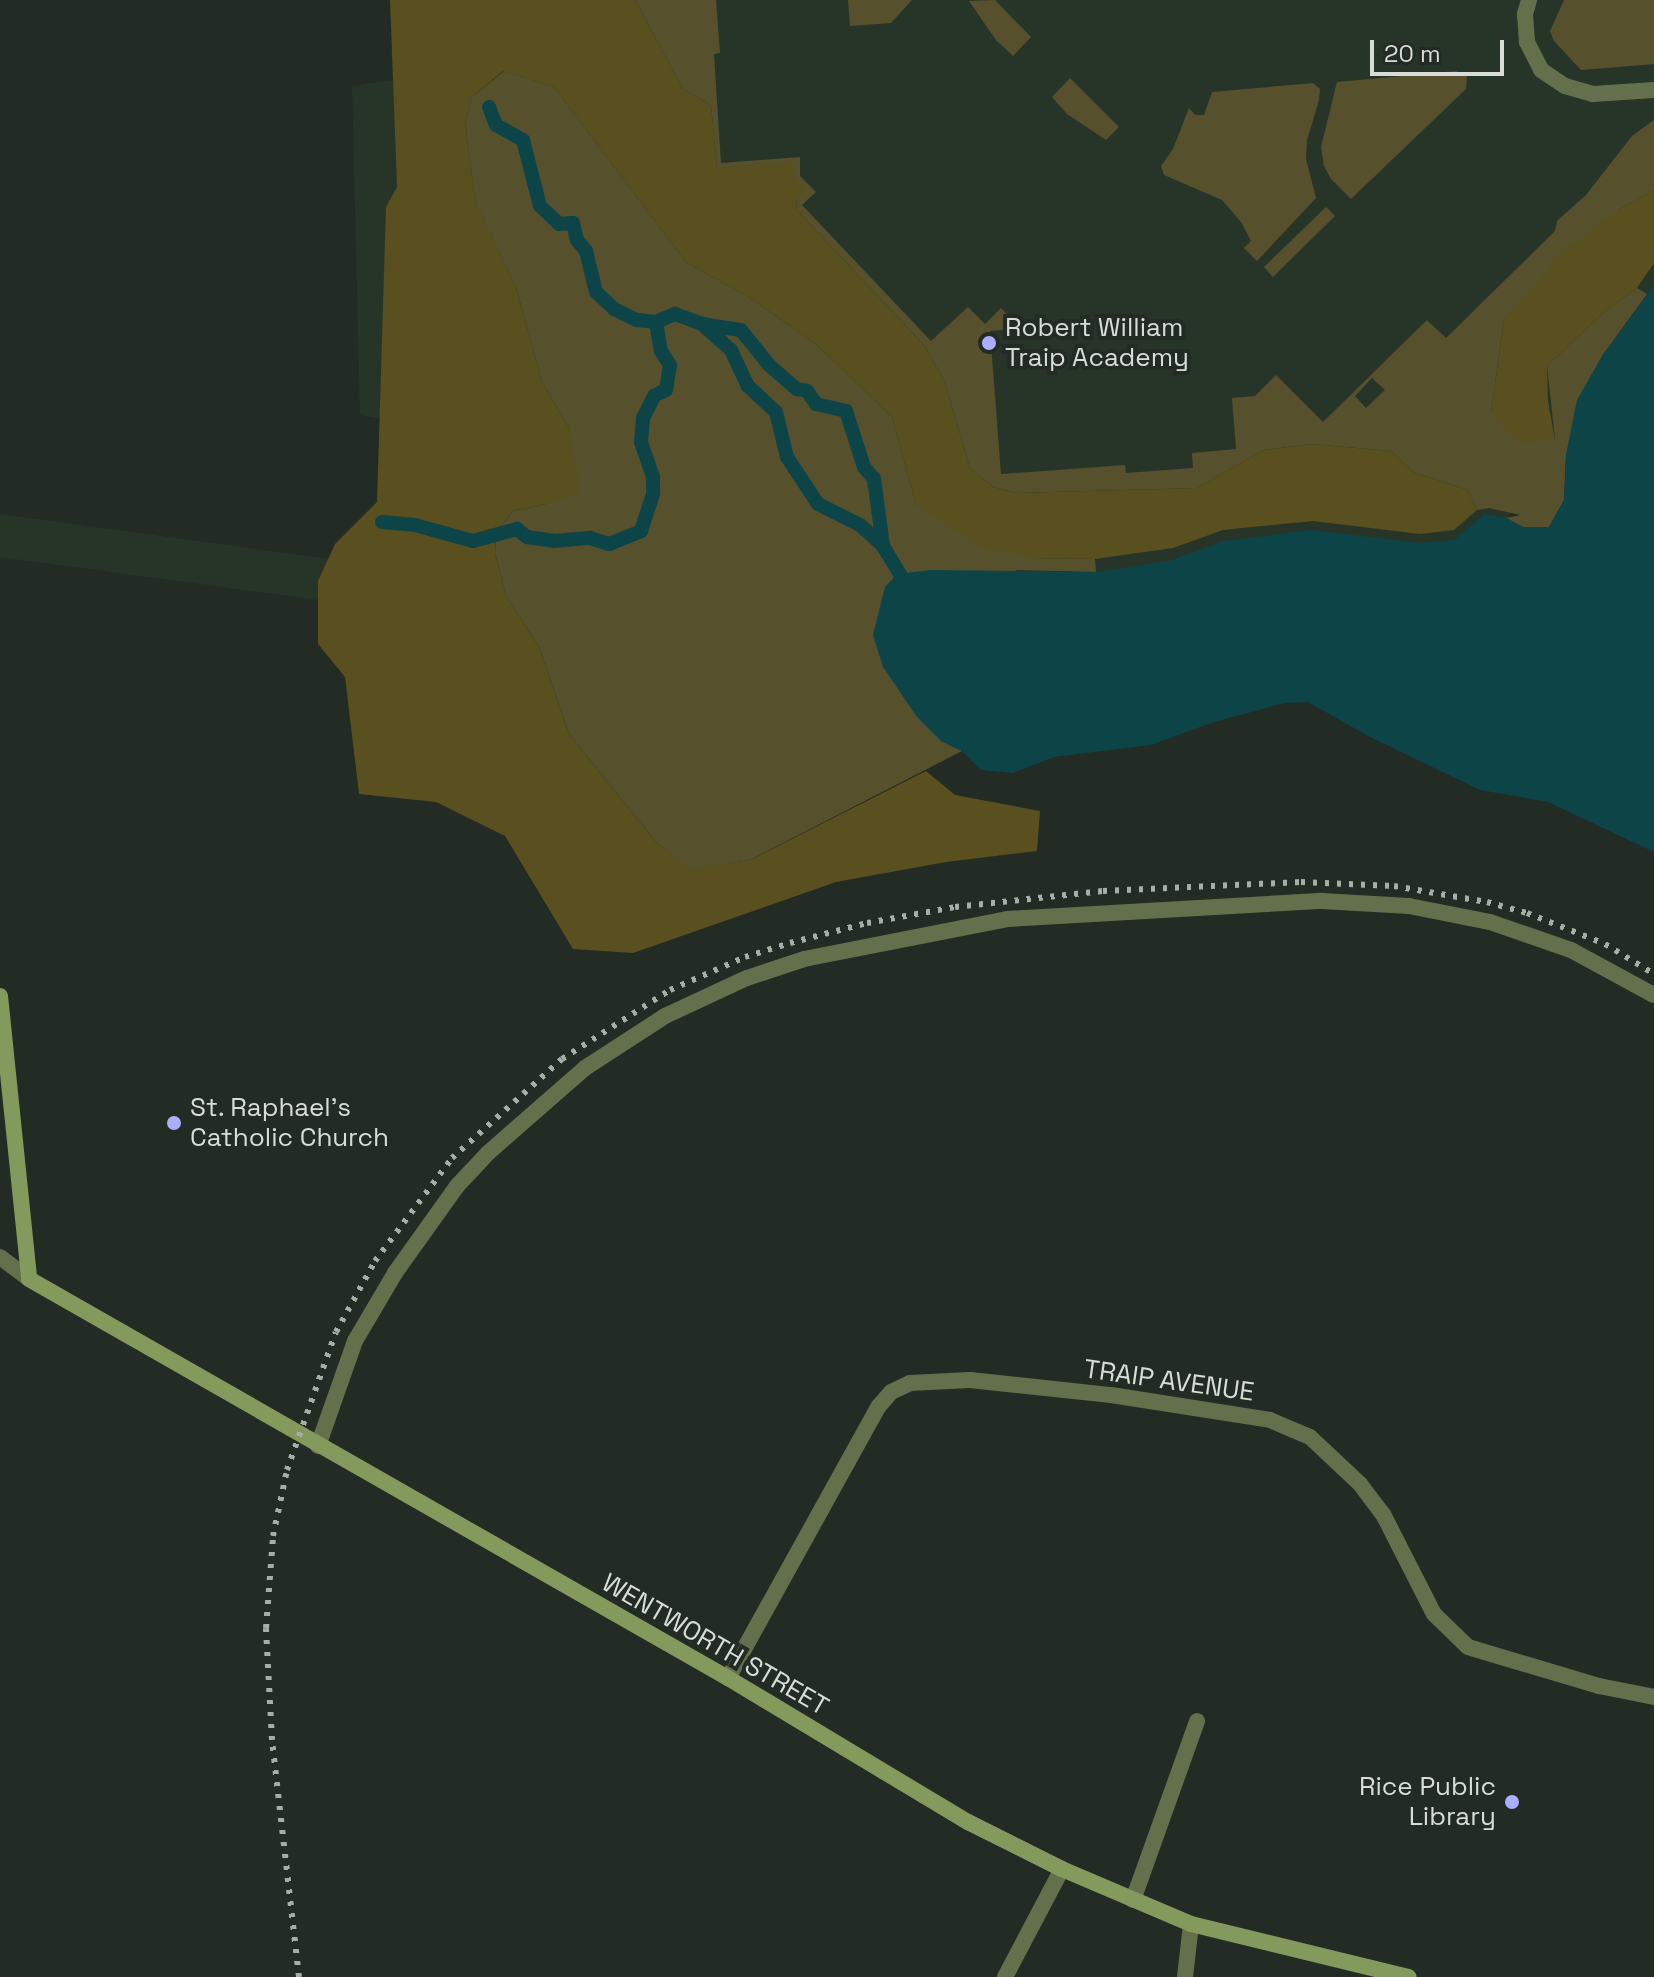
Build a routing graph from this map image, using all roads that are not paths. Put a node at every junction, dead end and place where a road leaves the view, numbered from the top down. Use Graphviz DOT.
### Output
graph roads {
  1 [pos="1529,0"];
  2 [pos="1654,90"];
  3 [pos="1654,995"];
  4 [pos="0,996"];
  5 [pos="0,1257"];
  6 [pos="29,1279"];
  7 [pos="318,1446"];
  8 [pos="728,1678"];
  9 [pos="1654,1697"];
  10 [pos="1197,1721"];
  11 [pos="1062,1869"];
  12 [pos="1133,1900"];
  13 [pos="1191,1924"];
  14 [pos="1005,1977"];
  15 [pos="1185,1977"];
  16 [pos="1409,1977"];
  1 -- 2 [label="street"];
  3 -- 7 [label="street"];
  4 -- 6 [label="main road"];
  5 -- 6 [label="street"];
  6 -- 7 [label="main road, WENTWORTH STREET"];
  7 -- 8 [label="main road, WENTWORTH STREET"];
  8 -- 9 [label="street, TRAIP AVENUE"];
  8 -- 11 [label="main road, WENTWORTH STREET"];
  10 -- 12 [label="street"];
  11 -- 12 [label="main road, WENTWORTH STREET"];
  11 -- 14 [label="street"];
  12 -- 13 [label="main road, WENTWORTH STREET"];
  13 -- 15 [label="street"];
  13 -- 16 [label="main road, WENTWORTH STREET"];
}
